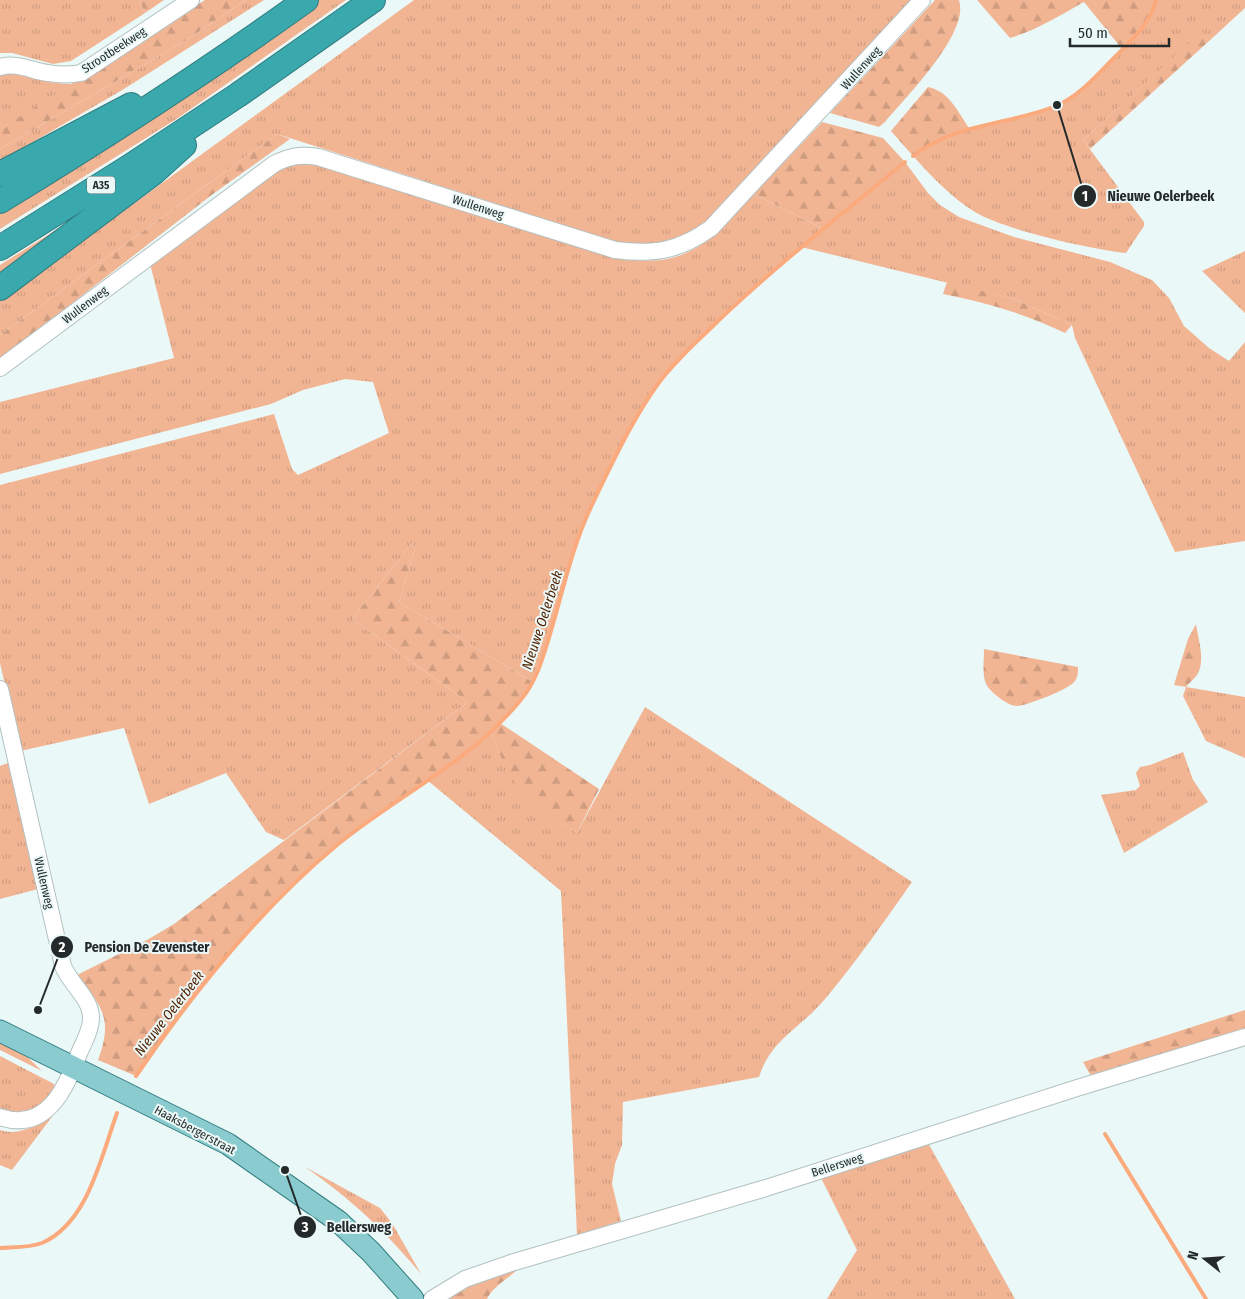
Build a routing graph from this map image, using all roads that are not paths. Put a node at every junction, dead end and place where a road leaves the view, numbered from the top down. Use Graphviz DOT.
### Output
graph roads {
  1 [pos="191,0"];
  2 [pos="306,0"];
  3 [pos="373,0"];
  4 [pos="922,0"];
  5 [pos="216,65"];
  6 [pos="0,67"];
  7 [pos="238,95"];
  8 [pos="0,174"];
  9 [pos="0,201"];
  10 [pos="0,248"];
  11 [pos="0,288"];
  12 [pos="0,368"];
  13 [pos="0,689"];
  14 [pos="0,1031"];
  15 [pos="1245,1037"];
  16 [pos="73,1068"];
  17 [pos="0,1117"];
  18 [pos="413,1299"];
  19 [pos="432,1299"];
  1 -- 6 [label="street, Strootbeekweg"];
  2 -- 5 [label="highway"];
  3 -- 7 [label="highway, A35"];
  4 -- 12 [label="street, Wullenweg"];
  5 -- 8 [label="highway"];
  5 -- 9 [label="highway"];
  7 -- 10 [label="highway, A35"];
  7 -- 11 [label="highway, A35"];
  13 -- 16 [label="street, Wullenweg"];
  14 -- 16 [label="main road, Haaksbergerstraat"];
  15 -- 19 [label="street, Bellersweg"];
  16 -- 17 [label="street, Wullenweg"];
  16 -- 18 [label="main road, Haaksbergerstraat"];
}
